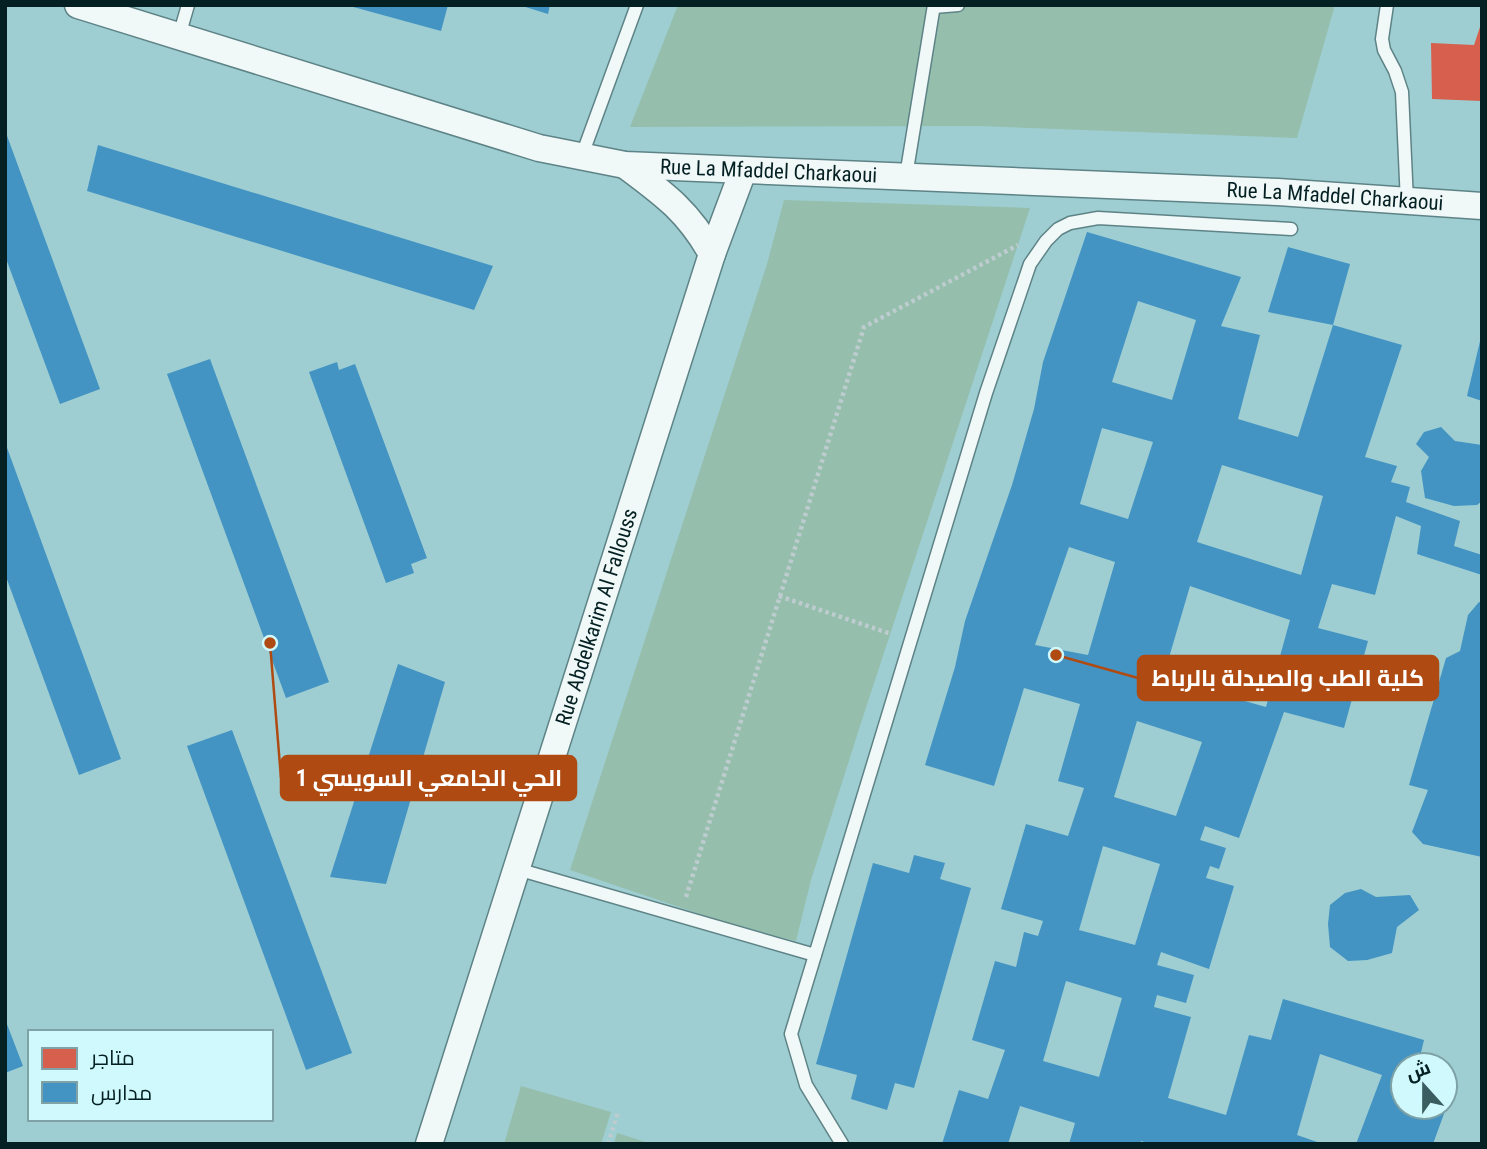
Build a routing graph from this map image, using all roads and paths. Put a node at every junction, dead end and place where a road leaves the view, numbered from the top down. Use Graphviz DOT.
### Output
graph roads {
  1 [pos="78,5"];
  2 [pos="188,5"];
  3 [pos="637,5"];
  4 [pos="958,5"];
  5 [pos="1387,5"];
  6 [pos="934,6"];
  7 [pos="111,10"];
  8 [pos="179,36"];
  9 [pos="581,158"];
  10 [pos="625,165"];
  11 [pos="743,171"];
  12 [pos="906,176"];
  13 [pos="1407,202"];
  14 [pos="1482,206"];
  15 [pos="1292,229"];
  16 [pos="1028,240"];
  17 [pos="712,254"];
  18 [pos="779,596"];
  19 [pos="894,635"];
  20 [pos="517,869"];
  21 [pos="686,898"];
  22 [pos="815,955"];
  23 [pos="618,1112"];
  24 [pos="429,1144"];
  25 [pos="608,1144"];
  26 [pos="842,1144"];
  1 -- 7 [label="street, Rue La Mfaddel Charkaoui"];
  2 -- 8 [label="lane"];
  3 -- 9 [label="lane"];
  4 -- 6 [label="lane"];
  5 -- 13 [label="lane"];
  6 -- 12 [label="lane"];
  7 -- 8 [label="street, Rue La Mfaddel Charkaoui"];
  8 -- 9 [label="street, Rue La Mfaddel Charkaoui"];
  9 -- 10 [label="street, Rue La Mfaddel Charkaoui"];
  10 -- 11 [label="street, Rue La Mfaddel Charkaoui"];
  10 -- 17 [label="street"];
  11 -- 12 [label="street, Rue La Mfaddel Charkaoui"];
  11 -- 17 [label="street, Rue Abdelkarim Al Fallouss"];
  12 -- 13 [label="street, Rue La Mfaddel Charkaoui"];
  13 -- 14 [label="street, Rue La Mfaddel Charkaoui"];
  15 -- 22 [label="lane"];
  16 -- 18 [label="path"];
  17 -- 20 [label="street, Rue Abdelkarim Al Fallouss"];
  18 -- 19 [label="path"];
  18 -- 21 [label="path"];
  20 -- 22 [label="lane"];
  20 -- 24 [label="street, Rue Abdelkarim Al Fallouss"];
  22 -- 26 [label="lane"];
  23 -- 25 [label="path"];
}
